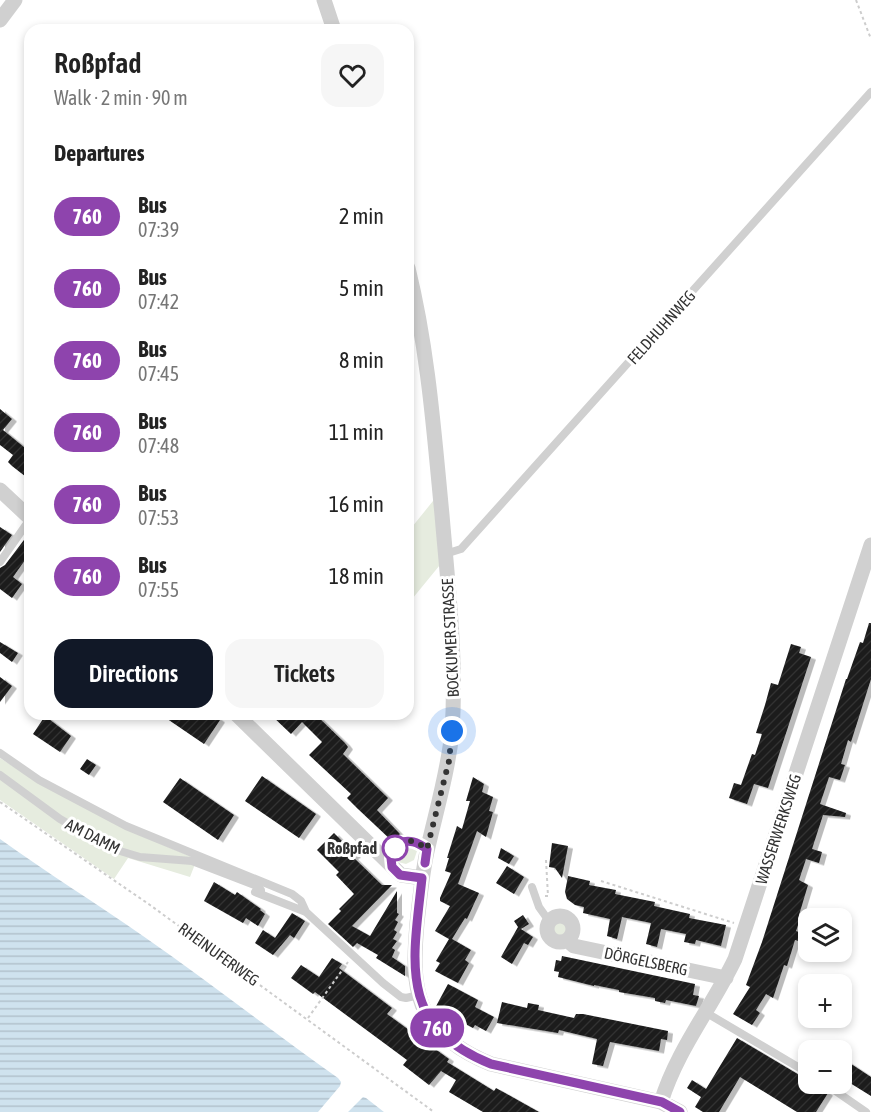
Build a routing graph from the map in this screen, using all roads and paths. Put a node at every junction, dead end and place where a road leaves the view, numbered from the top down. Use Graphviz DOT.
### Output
graph roads {
  1 [pos="15,0"];
  2 [pos="324,0"];
  3 [pos="856,0"];
  4 [pos="0,20"];
  5 [pos="332,24"];
  6 [pos="871,39"];
  7 [pos="871,92"];
  8 [pos="414,299"];
  9 [pos="0,490"];
  10 [pos="24,513"];
  11 [pos="24,528"];
  12 [pos="871,545"];
  13 [pos="446,554"];
  14 [pos="0,562"];
  15 [pos="242,720"];
  16 [pos="0,753"];
  17 [pos="0,775"];
  18 [pos="0,802"];
  19 [pos="427,849"];
  20 [pos="546,860"];
  21 [pos="392,867"];
  22 [pos="422,878"];
  23 [pos="601,881"];
  24 [pos="532,887"];
  25 [pos="536,899"];
  26 [pos="306,912"];
  27 [pos="549,921"];
  28 [pos="746,927"];
  29 [pos="353,955"];
  30 [pos="726,978"];
  31 [pos="419,995"];
  32 [pos="705,1012"];
  33 [pos="308,1019"];
  34 [pos="798,1067"];
  35 [pos="840,1094"];
  36 [pos="662,1102"];
  37 [pos="434,1112"];
  38 [pos="680,1112"];
  39 [pos="866,1112"];
  1 -- 4 [label="street"];
  2 -- 5 [label="street"];
  3 -- 6 [label="path"];
  7 -- 13 [label="lane, FELDHUHNWEG"];
  8 -- 13 [label="street, BOCKUMER STRASSE"];
  9 -- 10 [label="street"];
  11 -- 14 [label="lane"];
  12 -- 28 [label="street, WASSERWERKSWEG"];
  13 -- 19 [label="street, BOCKUMER STRASSE"];
  15 -- 21 [label="street"];
  16 -- 26 [label="lane"];
  17 -- 26 [label="lane, AM DAMM"];
  18 -- 33 [label="path, RHEINUFERWEG"];
  19 -- 21 [label="lane"];
  19 -- 22 [label="street, BOCKUMER STRASSE"];
  20 -- 25 [label="path"];
  21 -- 22 [label="street"];
  22 -- 31 [label="street, BOCKUMER STRASSE"];
  23 -- 28 [label="path"];
  24 -- 25 [label="lane"];
  25 -- 27 [label="lane"];
  26 -- 29 [label="lane, AM DAMM"];
  27 -- 30 [label="street, DÖRGELSBERG"];
  28 -- 30 [label="street, WASSERWERKSWEG"];
  29 -- 31 [label="lane, AM DAMM"];
  29 -- 33 [label="path"];
  30 -- 32 [label="street, WASSERWERKSWEG"];
  31 -- 36 [label="street, BOCKUMER STRASSE"];
  32 -- 34 [label="lane"];
  32 -- 36 [label="street, WASSERWERKSWEG"];
  33 -- 37 [label="path, RHEINUFERWEG"];
  35 -- 39 [label="lane"];
  36 -- 38 [label="street, BOCKUMER STRASSE"];
}
